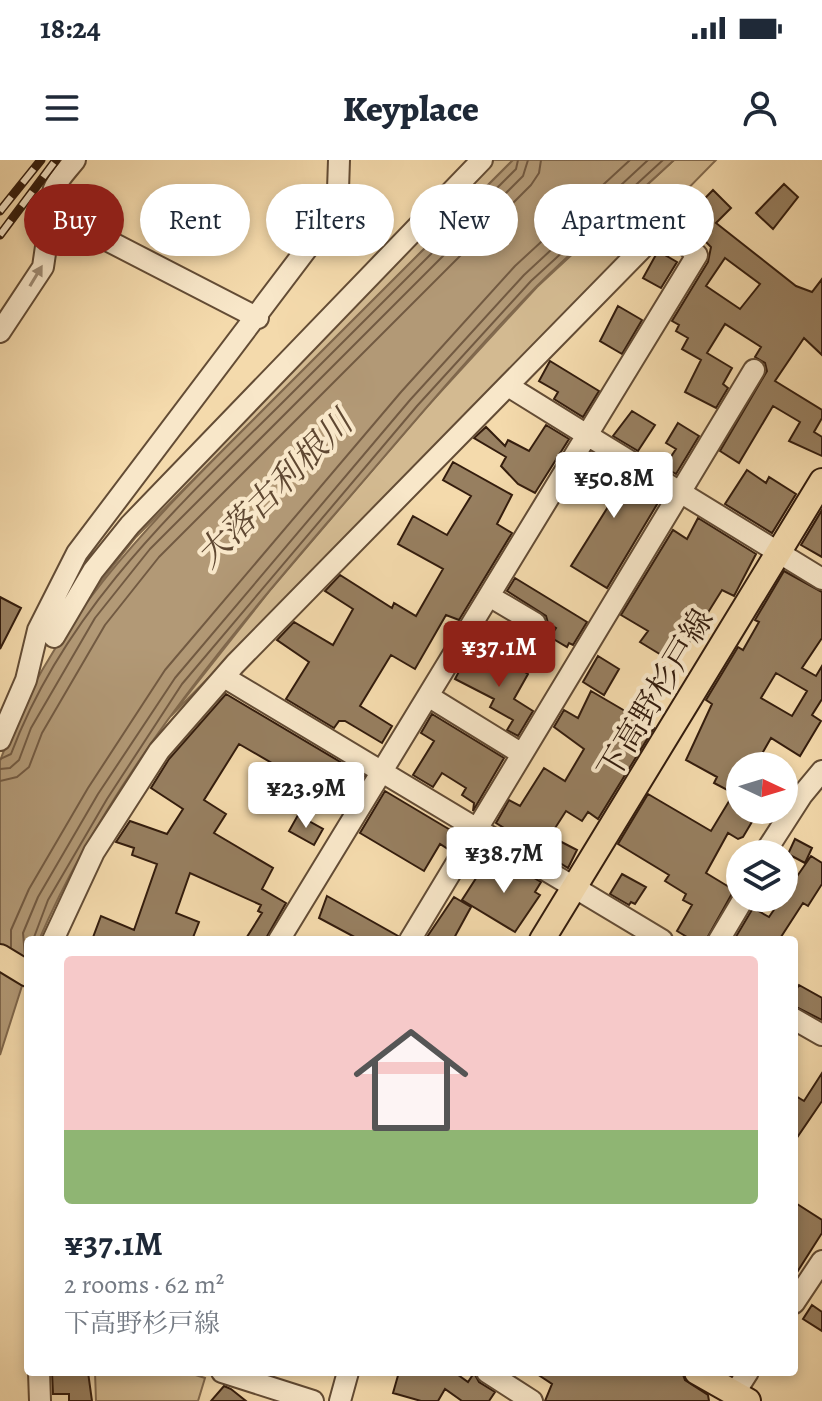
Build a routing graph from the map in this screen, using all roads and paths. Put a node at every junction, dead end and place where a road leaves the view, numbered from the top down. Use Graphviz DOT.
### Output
graph roads {
  1 [pos="75,160"];
  2 [pos="339,160"];
  3 [pos="482,160"];
  4 [pos="56,184"];
  5 [pos="124,249"];
  6 [pos="45,256"];
  7 [pos="258,318"];
  8 [pos="0,332"];
  9 [pos="754,370"];
  10 [pos="508,386"];
  11 [pos="587,435"];
  12 [pos="822,481"];
  13 [pos="681,491"];
  14 [pos="779,552"];
  15 [pos="822,579"];
  16 [pos="489,596"];
  17 [pos="535,623"];
  18 [pos="54,637"];
  19 [pos="224,677"];
  20 [pos="428,696"];
  21 [pos="0,740"];
  22 [pos="522,754"];
  23 [pos="382,770"];
  24 [pos="822,771"];
  25 [pos="477,828"];
  26 [pos="773,840"];
  27 [pos="574,888"];
  28 [pos="736,912"];
  29 [pos="55,936"];
  30 [pos="281,936"];
  31 [pos="412,936"];
  32 [pos="544,936"];
  33 [pos="655,936"];
  34 [pos="721,936"];
  35 [pos="0,957"];
  36 [pos="24,972"];
  37 [pos="798,1021"];
  38 [pos="822,1035"];
  39 [pos="821,1264"];
  40 [pos="798,1297"];
  41 [pos="39,1376"];
  42 [pos="235,1376"];
  43 [pos="347,1376"];
  44 [pos="493,1376"];
  45 [pos="703,1376"];
  46 [pos="746,1376"];
  47 [pos="737,1399"];
  48 [pos="40,1401"];
  49 [pos="313,1401"];
  50 [pos="340,1401"];
  51 [pos="532,1401"];
  1 -- 4 [label="street"];
  2 -- 7 [label="street"];
  3 -- 18 [label="street"];
  5 -- 7 [label="street"];
  8 -- 6 [label="street, one-way"];
  7 -- 21 [label="street"];
  9 -- 13 [label="street"];
  10 -- 11 [label="street"];
  10 -- 11 [label="street"];
  10 -- 19 [label="street"];
  11 -- 13 [label="street"];
  11 -- 16 [label="street"];
  12 -- 14 [label="main road, 下高野杉戸線"];
  13 -- 14 [label="street"];
  13 -- 22 [label="street"];
  14 -- 15 [label="street"];
  14 -- 27 [label="main road, 下高野杉戸線"];
  16 -- 17 [label="street"];
  16 -- 20 [label="street"];
  19 -- 23 [label="street"];
  19 -- 29 [label="street"];
  20 -- 22 [label="street"];
  20 -- 23 [label="street"];
  22 -- 25 [label="street"];
  23 -- 25 [label="street"];
  23 -- 30 [label="street"];
  24 -- 26 [label="street"];
  25 -- 27 [label="street"];
  25 -- 31 [label="street"];
  27 -- 32 [label="main road, 下高野杉戸線"];
  27 -- 33 [label="street"];
  28 -- 34 [label="street"];
  35 -- 36 [label="main road"];
  37 -- 38 [label="street"];
  39 -- 40 [label="street"];
  41 -- 48 [label="street"];
  42 -- 49 [label="street"];
  43 -- 50 [label="street"];
  44 -- 51 [label="street"];
  45 -- 47 [label="main road"];
  46 -- 47 [label="street"];
}
